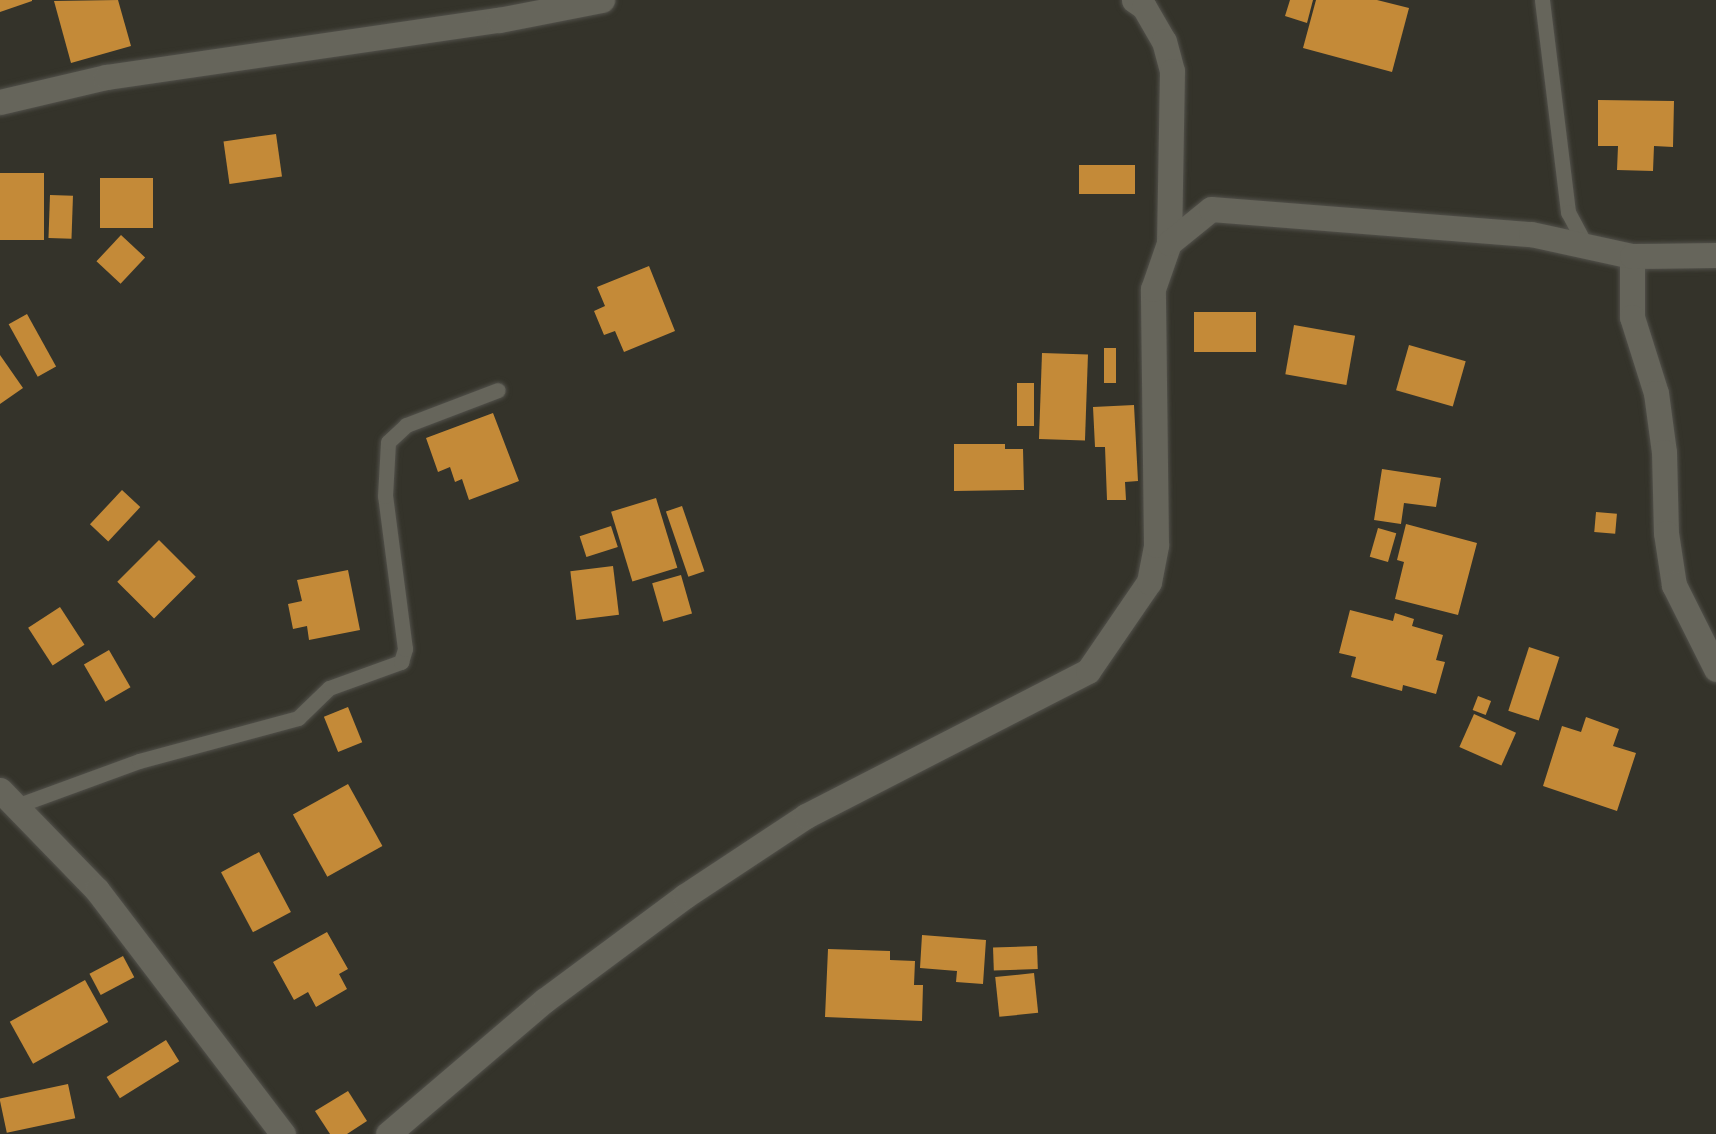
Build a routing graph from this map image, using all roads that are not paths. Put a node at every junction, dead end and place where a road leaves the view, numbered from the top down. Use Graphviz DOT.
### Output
graph roads {
  1 [pos="602,0"];
  2 [pos="1134,0"];
  3 [pos="1542,0"];
  4 [pos="0,102"];
  5 [pos="1169,244"];
  6 [pos="1588,248"];
  7 [pos="1632,256"];
  8 [pos="1716,256"];
  9 [pos="498,390"];
  10 [pos="1716,670"];
  11 [pos="8,798"];
  12 [pos="283,1134"];
  13 [pos="388,1134"];
  1 -- 4 [label="street"];
  2 -- 5 [label="street"];
  3 -- 6 [label="lane"];
  5 -- 6 [label="street"];
  5 -- 13 [label="street"];
  6 -- 7 [label="street"];
  7 -- 8 [label="street"];
  7 -- 10 [label="street"];
  9 -- 11 [label="lane"];
  11 -- 12 [label="street"];
}
